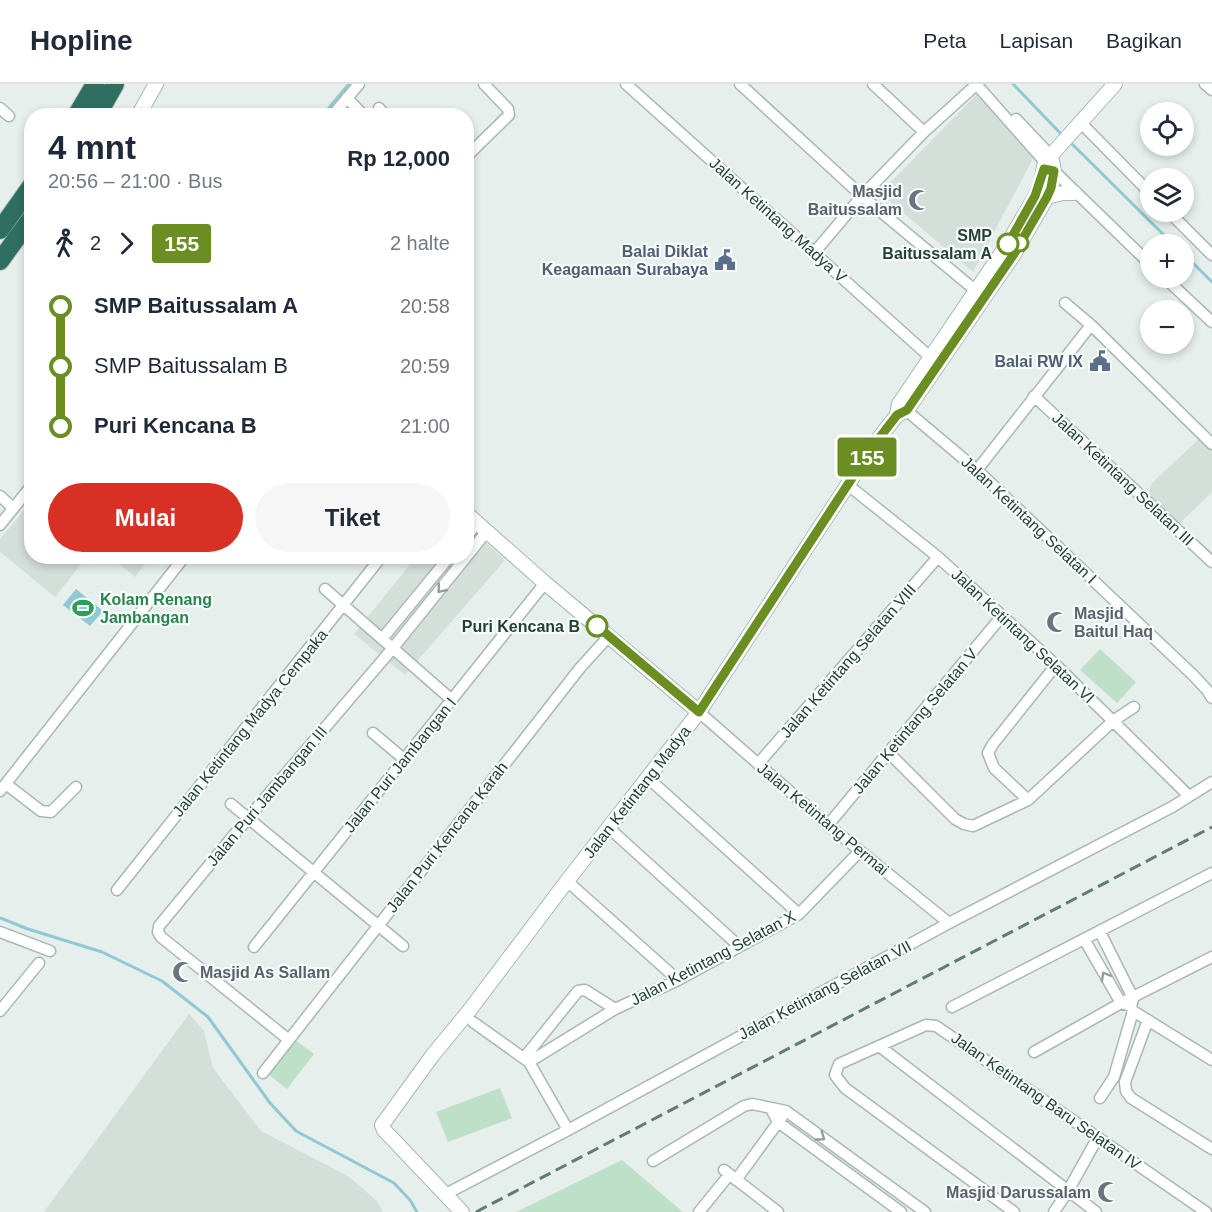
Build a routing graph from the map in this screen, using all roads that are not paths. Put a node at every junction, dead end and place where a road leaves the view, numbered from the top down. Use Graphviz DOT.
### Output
graph roads {
  1 [pos="94,84"];
  2 [pos="115,84"];
  3 [pos="156,84"];
  4 [pos="165,84"];
  5 [pos="359,84"];
  6 [pos="484,84"];
  7 [pos="626,84"];
  8 [pos="740,84"];
  9 [pos="873,84"];
  10 [pos="976,84"];
  11 [pos="983,84"];
  12 [pos="1115,84"];
  13 [pos="1205,84"];
  14 [pos="1212,90"];
  15 [pos="347,99"];
  16 [pos="0,108"];
  17 [pos="80,108"];
  18 [pos="102,108"];
  19 [pos="145,108"];
  20 [pos="146,108"];
  21 [pos="339,108"];
  22 [pos="356,108"];
  23 [pos="9,116"];
  24 [pos="1080,124"];
  25 [pos="924,132"];
  26 [pos="474,149"];
  27 [pos="1051,161"];
  28 [pos="1140,183"];
  29 [pos="1074,193"];
  30 [pos="24,196"];
  31 [pos="862,196"];
  32 [pos="1047,197"];
  33 [pos="1179,222"];
  34 [pos="24,228"];
  35 [pos="0,230"];
  36 [pos="814,253"];
  37 [pos="1140,255"];
  38 [pos="1212,255"];
  39 [pos="0,261"];
  40 [pos="1176,288"];
  41 [pos="980,294"];
  42 [pos="1065,303"];
  43 [pos="1212,322"];
  44 [pos="1091,325"];
  45 [pos="930,357"];
  46 [pos="1034,396"];
  47 [pos="901,410"];
  48 [pos="1212,444"];
  49 [pos="978,470"];
  50 [pos="848,485"];
  51 [pos="24,495"];
  52 [pos="0,496"];
  53 [pos="14,508"];
  54 [pos="474,520"];
  55 [pos="0,525"];
  56 [pos="482,526"];
  57 [pos="474,532"];
  58 [pos="474,540"];
  59 [pos="938,557"];
  60 [pos="1212,562"];
  61 [pos="179,564"];
  62 [pos="376,564"];
  63 [pos="444,564"];
  64 [pos="454,564"];
  65 [pos="460,564"];
  66 [pos="458,568"];
  67 [pos="545,583"];
  68 [pos="325,589"];
  69 [pos="344,606"];
  70 [pos="1002,616"];
  71 [pos="609,636"];
  72 [pos="382,639"];
  73 [pos="393,648"];
  74 [pos="1056,665"];
  75 [pos="1210,692"];
  76 [pos="452,700"];
  77 [pos="1134,707"];
  78 [pos="699,712"];
  79 [pos="1113,721"];
  80 [pos="373,733"];
  81 [pos="889,753"];
  82 [pos="405,760"];
  83 [pos="758,764"];
  84 [pos="648,778"];
  85 [pos="1212,782"];
  86 [pos="76,787"];
  87 [pos="3,788"];
  88 [pos="1189,796"];
  89 [pos="1028,800"];
  90 [pos="231,804"];
  91 [pos="248,818"];
  92 [pos="828,825"];
  93 [pos="609,828"];
  94 [pos="860,851"];
  95 [pos="314,873"];
  96 [pos="1212,873"];
  97 [pos="567,881"];
  98 [pos="117,890"];
  99 [pos="799,914"];
  100 [pos="949,923"];
  101 [pos="377,926"];
  102 [pos="0,932"];
  103 [pos="1100,932"];
  104 [pos="1084,939"];
  105 [pos="403,946"];
  106 [pos="739,946"];
  107 [pos="254,947"];
  108 [pos="50,951"];
  109 [pos="1210,961"];
  110 [pos="39,963"];
  111 [pos="678,980"];
  112 [pos="1129,1004"];
  113 [pos="952,1007"];
  114 [pos="615,1010"];
  115 [pos="0,1011"];
  116 [pos="1148,1020"];
  117 [pos="473,1022"];
  118 [pos="289,1040"];
  119 [pos="879,1046"];
  120 [pos="1034,1052"];
  121 [pos="526,1060"];
  122 [pos="1212,1060"];
  123 [pos="263,1073"];
  124 [pos="1100,1098"];
  125 [pos="771,1109"];
  126 [pos="786,1111"];
  127 [pos="778,1122"];
  128 [pos="568,1130"];
  129 [pos="1098,1137"];
  130 [pos="1212,1149"];
  131 [pos="653,1161"];
  132 [pos="730,1175"];
  133 [pos="1068,1191"];
  134 [pos="444,1195"];
  135 [pos="911,1202"];
  136 [pos="462,1212"];
  137 [pos="699,1212"];
  138 [pos="778,1212"];
  139 [pos="902,1212"];
  140 [pos="925,1212"];
  141 [pos="1014,1212"];
  142 [pos="1054,1212"];
  143 [pos="1096,1212"];
  144 [pos="1206,1212"];
  1 -- 17 [label="highway"];
  2 -- 18 [label="highway"];
  3 -- 19 [label="street"];
  4 -- 20 [label="street"];
  5 -- 15 [label="street"];
  6 -- 26 [label="street"];
  7 -- 36 [label="street, Jalan Ketintang Madya V"];
  8 -- 31 [label="street"];
  9 -- 25 [label="street"];
  10 -- 25 [label="street"];
  10 -- 27 [label="street"];
  11 -- 27 [label="street"];
  12 -- 24 [label="street, Jalan Ketintang Madya"];
  13 -- 14 [label="street"];
  15 -- 21 [label="street"];
  15 -- 22 [label="street"];
  16 -- 23 [label="street"];
  24 -- 27 [label="street, Jalan Ketintang Madya"];
  24 -- 28 [label="street"];
  25 -- 31 [label="street"];
  27 -- 29 [label="street"];
  27 -- 32 [label="street, Jalan Ketintang Madya"];
  27 -- 41 [label="street, Jalan Ketintang Madya"];
  29 -- 32 [label="street"];
  29 -- 37 [label="street"];
  30 -- 35 [label="highway"];
  31 -- 36 [label="street"];
  31 -- 41 [label="street"];
  32 -- 41 [label="street, Jalan Ketintang Madya"];
  33 -- 38 [label="street"];
  34 -- 39 [label="highway"];
  36 -- 45 [label="street, Jalan Ketintang Madya V"];
  40 -- 43 [label="street"];
  41 -- 45 [label="street, Jalan Ketintang Madya"];
  41 -- 47 [label="street, Jalan Ketintang Madya"];
  42 -- 44 [label="street"];
  44 -- 46 [label="street"];
  44 -- 48 [label="street"];
  45 -- 47 [label="street, Jalan Ketintang Madya"];
  46 -- 49 [label="street"];
  46 -- 60 [label="street, Jalan Ketintang Selatan III"];
  47 -- 49 [label="street, Jalan Ketintang Selatan I"];
  47 -- 50 [label="street, Jalan Ketintang Madya"];
  49 -- 75 [label="street, Jalan Ketintang Selatan I"];
  50 -- 59 [label="street, Jalan Ketintang Selatan VI"];
  50 -- 78 [label="street, Jalan Ketintang Madya"];
  51 -- 53 [label="street"];
  52 -- 53 [label="street"];
  53 -- 55 [label="street"];
  54 -- 56 [label="street"];
  56 -- 57 [label="street"];
  56 -- 58 [label="street, Jalan Puri Jambangan III"];
  56 -- 67 [label="street"];
  59 -- 70 [label="street, Jalan Ketintang Selatan VI"];
  59 -- 83 [label="street, Jalan Ketintang Selatan VIII"];
  61 -- 87 [label="street"];
  62 -- 69 [label="street, Jalan Ketintang Madya Cempaka"];
  63 -- 72 [label="street"];
  64 -- 66 [label="street"];
  65 -- 66 [label="street, Jalan Puri Jambangan III"];
  66 -- 73 [label="street, Jalan Puri Jambangan III, one-way"];
  67 -- 71 [label="street"];
  67 -- 76 [label="street, Jalan Puri Jambangan I"];
  68 -- 69 [label="street"];
  69 -- 72 [label="street"];
  69 -- 98 [label="street, Jalan Ketintang Madya Cempaka"];
  70 -- 74 [label="street, Jalan Ketintang Selatan VI"];
  70 -- 81 [label="street, Jalan Ketintang Selatan V"];
  71 -- 78 [label="street"];
  71 -- 101 [label="street, Jalan Puri Kencana Karah"];
  72 -- 73 [label="street"];
  73 -- 76 [label="street"];
  73 -- 91 [label="street, Jalan Puri Jambangan III"];
  74 -- 79 [label="street, Jalan Ketintang Selatan VI"];
  74 -- 89 [label="street"];
  76 -- 82 [label="street, Jalan Puri Jambangan I"];
  77 -- 79 [label="street"];
  78 -- 83 [label="street, Jalan Ketintang Permai"];
  78 -- 84 [label="street, Jalan Ketintang Madya"];
  79 -- 88 [label="street, Jalan Ketintang Selatan VI"];
  79 -- 89 [label="street"];
  80 -- 82 [label="street"];
  81 -- 89 [label="street"];
  81 -- 92 [label="street, Jalan Ketintang Selatan V"];
  82 -- 95 [label="street, Jalan Puri Jambangan I"];
  83 -- 92 [label="street, Jalan Ketintang Permai"];
  84 -- 93 [label="street, Jalan Ketintang Madya"];
  84 -- 99 [label="street"];
  85 -- 88 [label="street, Jalan Ketintang Selatan VII"];
  86 -- 87 [label="street"];
  88 -- 100 [label="street, Jalan Ketintang Selatan VII"];
  90 -- 91 [label="street"];
  91 -- 95 [label="street"];
  91 -- 118 [label="street, Jalan Puri Jambangan III"];
  92 -- 94 [label="street, Jalan Ketintang Permai"];
  93 -- 97 [label="street, Jalan Ketintang Madya"];
  93 -- 106 [label="street"];
  94 -- 99 [label="street, Jalan Ketintang Selatan X"];
  94 -- 100 [label="street, Jalan Ketintang Permai"];
  95 -- 101 [label="street"];
  95 -- 107 [label="street, Jalan Puri Jambangan I"];
  96 -- 103 [label="street"];
  97 -- 111 [label="street"];
  97 -- 134 [label="street, Jalan Ketintang Madya"];
  99 -- 106 [label="street, Jalan Ketintang Selatan X"];
  100 -- 128 [label="street, Jalan Ketintang Selatan VII"];
  101 -- 105 [label="street"];
  101 -- 118 [label="street, Jalan Puri Kencana Karah"];
  102 -- 108 [label="street"];
  103 -- 104 [label="street"];
  103 -- 112 [label="street"];
  112 -- 104 [label="street, one-way"];
  104 -- 113 [label="street"];
  106 -- 111 [label="street, Jalan Ketintang Selatan X"];
  109 -- 112 [label="street"];
  110 -- 115 [label="street"];
  111 -- 114 [label="street, Jalan Ketintang Selatan X"];
  112 -- 116 [label="street"];
  112 -- 120 [label="street"];
  112 -- 124 [label="street"];
  114 -- 121 [label="street, Jalan Ketintang Selatan X"];
  114 -- 121 [label="street, Jalan Ketintang Selatan X"];
  116 -- 122 [label="street"];
  116 -- 130 [label="street"];
  117 -- 121 [label="street"];
  118 -- 123 [label="street, Jalan Puri Kencana Karah"];
  119 -- 129 [label="street, Jalan Ketintang Baru Selatan IV"];
  119 -- 133 [label="street"];
  119 -- 141 [label="street"];
  121 -- 128 [label="street"];
  125 -- 126 [label="street"];
  125 -- 127 [label="street"];
  125 -- 131 [label="street"];
  126 -- 127 [label="street"];
  126 -- 135 [label="street, one-way"];
  127 -- 132 [label="street"];
  127 -- 139 [label="street"];
  128 -- 134 [label="street, Jalan Ketintang Selatan VII"];
  129 -- 133 [label="street"];
  129 -- 144 [label="street, Jalan Ketintang Baru Selatan IV"];
  132 -- 137 [label="street"];
  132 -- 138 [label="street"];
  133 -- 142 [label="street"];
  133 -- 143 [label="street"];
  134 -- 136 [label="street"];
  135 -- 139 [label="street"];
  135 -- 140 [label="street"];
}
